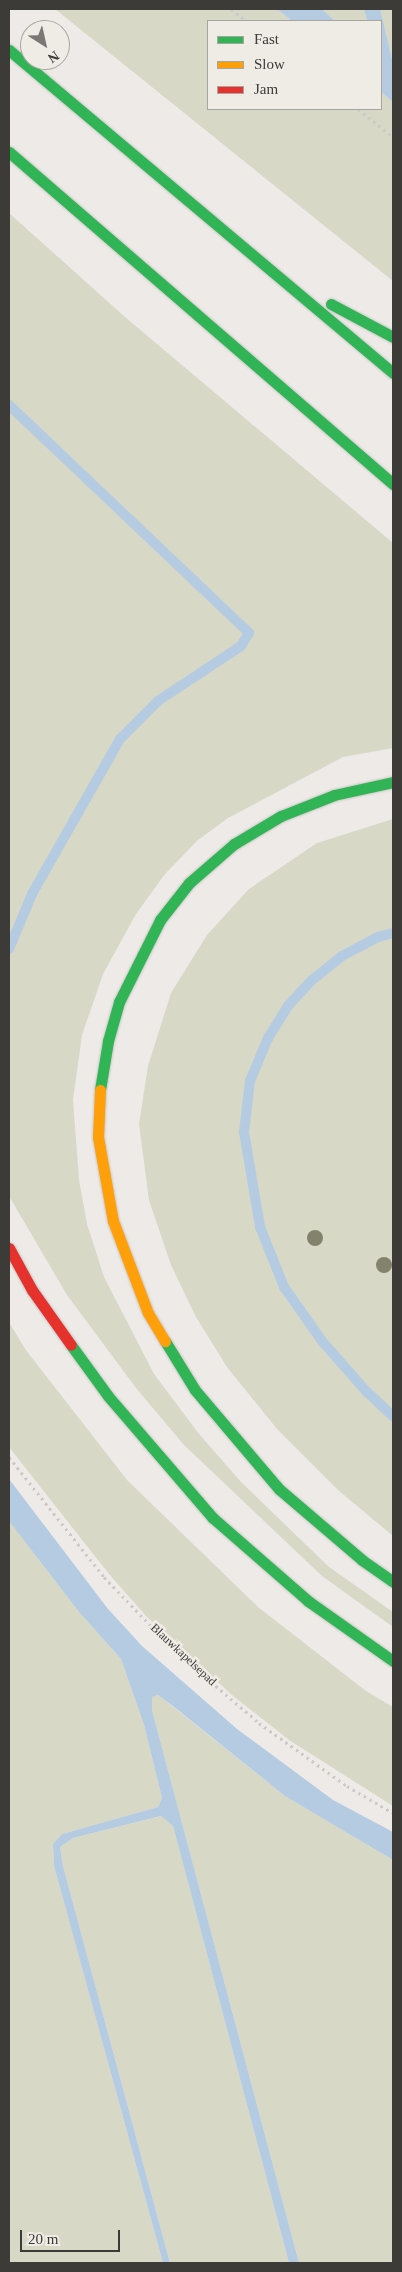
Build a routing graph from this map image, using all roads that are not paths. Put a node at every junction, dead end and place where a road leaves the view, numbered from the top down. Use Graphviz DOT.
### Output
graph roads {
  1 [pos="9,50"];
  2 [pos="9,152"];
  3 [pos="288,281"];
  4 [pos="393,338"];
  5 [pos="393,373"];
  6 [pos="393,484"];
  7 [pos="393,782"];
  8 [pos="9,1248"];
  9 [pos="393,1582"];
  10 [pos="393,1661"];
  1 -- 3 [label="highway"];
  2 -- 6 [label="highway"];
  3 -- 4 [label="highway"];
  3 -- 5 [label="highway"];
  7 -- 9 [label="highway"];
  8 -- 10 [label="highway"];
}
